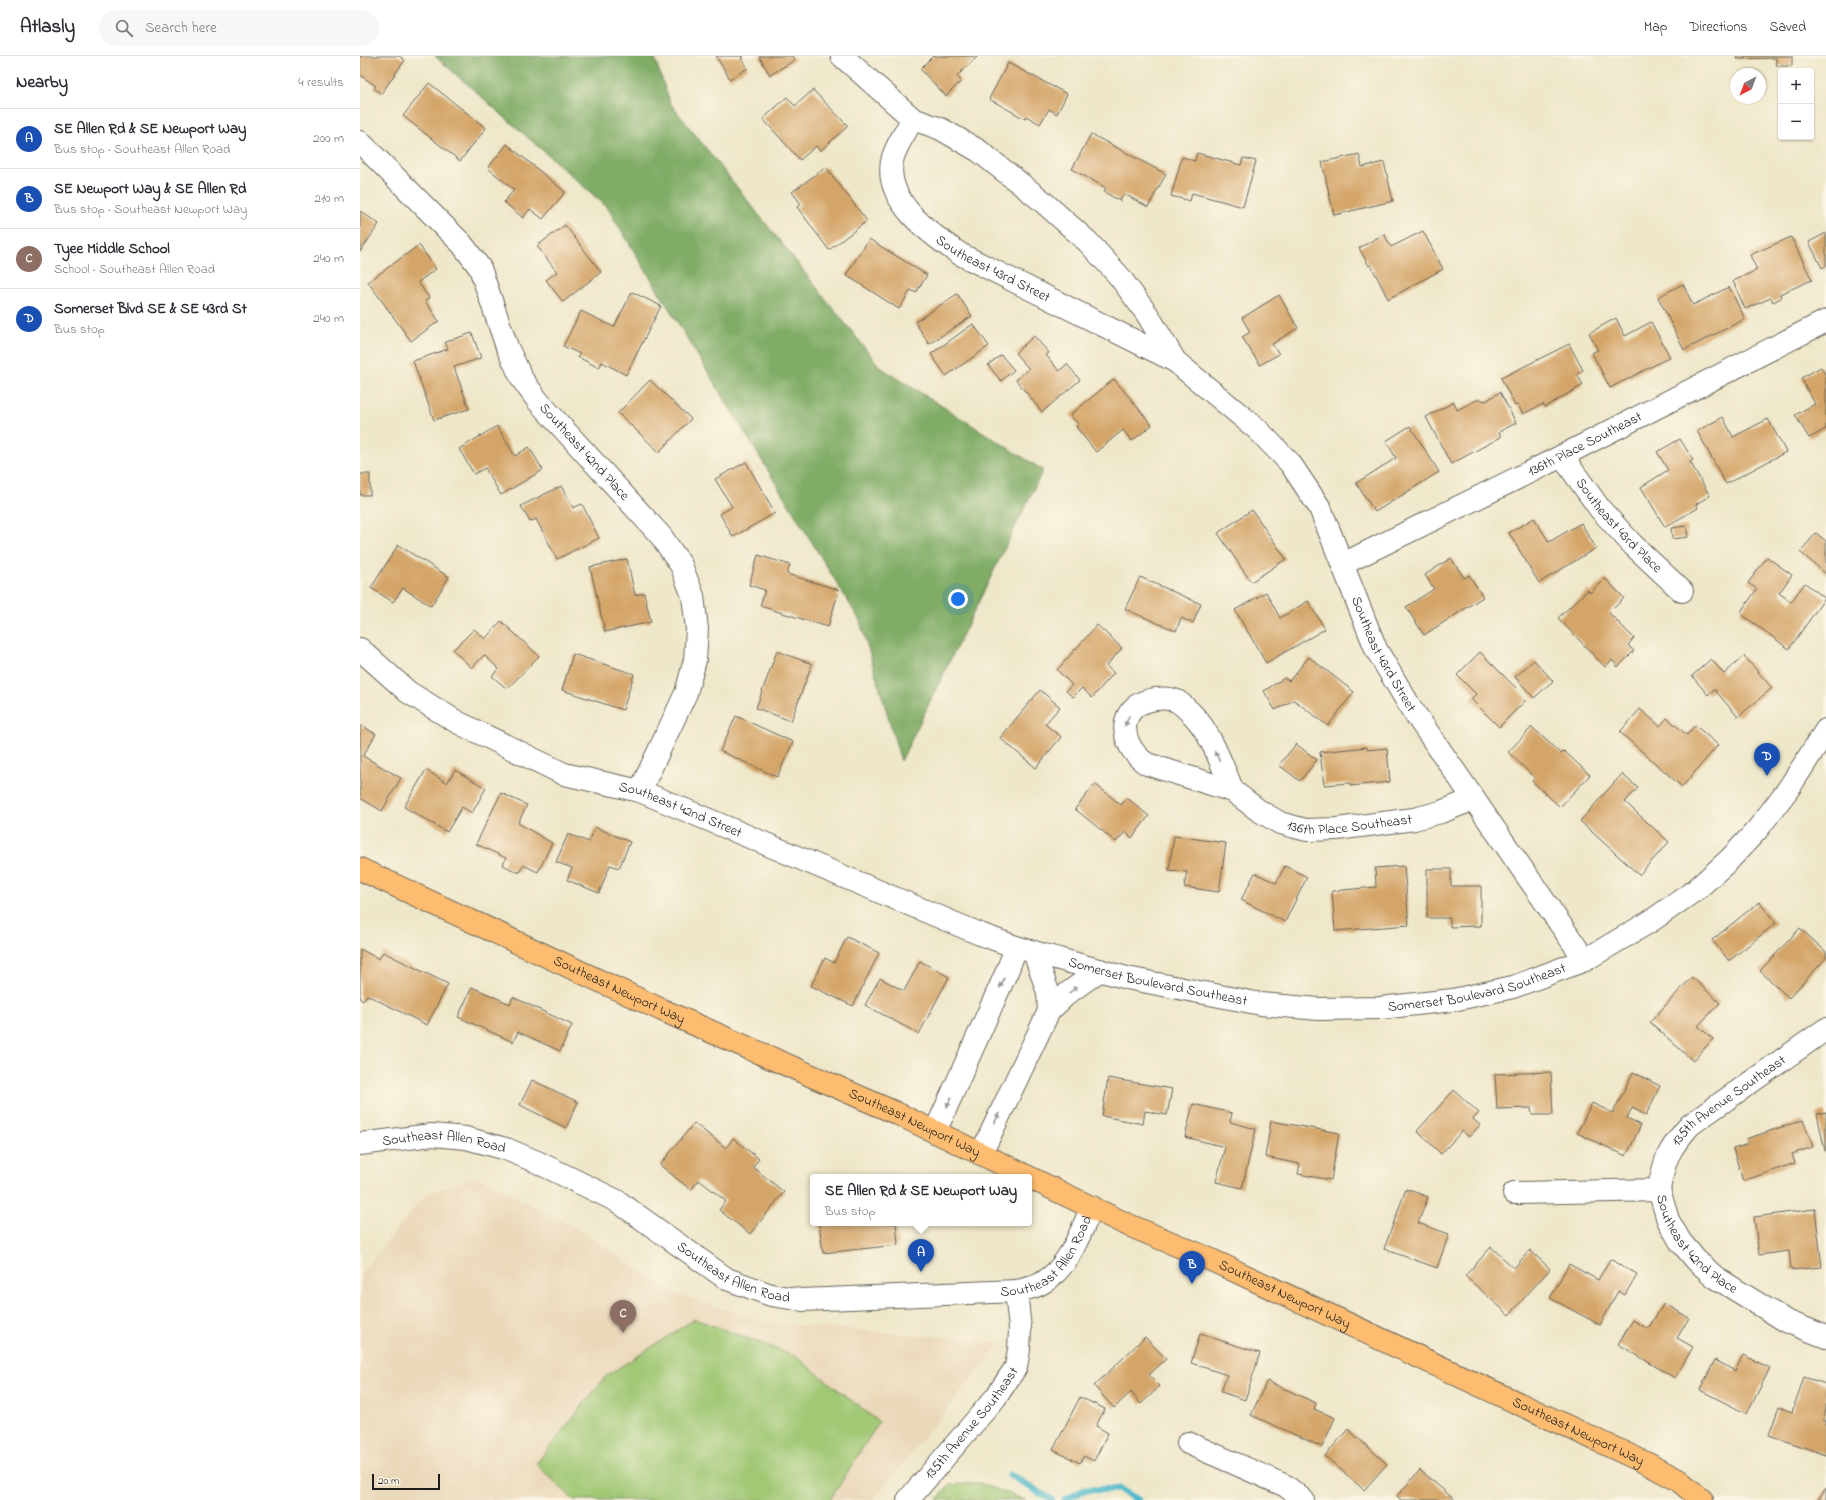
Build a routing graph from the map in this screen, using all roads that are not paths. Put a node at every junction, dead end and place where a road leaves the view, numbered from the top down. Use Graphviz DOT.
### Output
graph roads {
  1 [pos="842,56"];
  2 [pos="913,119"];
  3 [pos="360,142"];
  4 [pos="1826,321"];
  5 [pos="1175,361"];
  6 [pos="1562,456"];
  7 [pos="1343,564"];
  8 [pos="1682,591"];
  9 [pos="360,649"];
  10 [pos="1826,730"];
  11 [pos="640,791"];
  12 [pos="1233,791"];
  13 [pos="1474,799"];
  14 [pos="360,870"];
  15 [pos="1025,949"];
  16 [pos="1585,960"];
  17 [pos="1100,970"];
  18 [pos="1049,1011"];
  19 [pos="1826,1029"];
  20 [pos="935,1132"];
  21 [pos="360,1144"];
  22 [pos="981,1154"];
  23 [pos="1023,1174"];
  24 [pos="1032,1178"];
  25 [pos="1659,1190"];
  26 [pos="1514,1193"];
  27 [pos="1092,1207"];
  28 [pos="1016,1291"];
  29 [pos="1826,1337"];
  30 [pos="1188,1443"];
  31 [pos="908,1500"];
  32 [pos="1303,1500"];
  33 [pos="1702,1500"];
  1 -- 2 [label="street, Southeast 43rd Street"];
  2 -- 5 [label="street, Southeast 43rd Street"];
  2 -- 5 [label="street, Southeast 43rd Street"];
  3 -- 11 [label="street, Southeast 42nd Place"];
  4 -- 6 [label="street, 136th Place Southeast"];
  5 -- 7 [label="street, Southeast 43rd Street"];
  6 -- 7 [label="street, 136th Place Southeast"];
  6 -- 8 [label="street, Southeast 43rd Place"];
  7 -- 13 [label="street, Southeast 43rd Street"];
  9 -- 11 [label="street, Southeast 42nd Street"];
  10 -- 16 [label="street, Somerset Boulevard Southeast"];
  11 -- 15 [label="street, Southeast 42nd Street"];
  12 -- 12 [label="street, 136th Place Southeast, one-way"];
  12 -- 13 [label="street, 136th Place Southeast"];
  13 -- 16 [label="street, Southeast 43rd Street"];
  14 -- 20 [label="main road, Southeast Newport Way"];
  15 -- 17 [label="street, Somerset Boulevard Southeast"];
  15 -- 18 [label="street"];
  15 -- 20 [label="street, one-way"];
  16 -- 17 [label="street, Somerset Boulevard Southeast"];
  18 -- 17 [label="street, one-way"];
  22 -- 18 [label="street, one-way"];
  19 -- 25 [label="street, 135th Avenue Southeast"];
  20 -- 22 [label="main road, Southeast Newport Way"];
  21 -- 28 [label="street, Southeast Allen Road"];
  22 -- 23 [label="main road, Southeast Newport Way"];
  24 -- 27 [label="main road, Southeast Newport Way"];
  25 -- 26 [label="street, Southeast 42nd Place"];
  25 -- 29 [label="street, Southeast 42nd Place"];
  27 -- 28 [label="street, Southeast Allen Road"];
  27 -- 33 [label="main road, Southeast Newport Way"];
  28 -- 31 [label="street, 135th Avenue Southeast"];
  30 -- 32 [label="street"];
}
